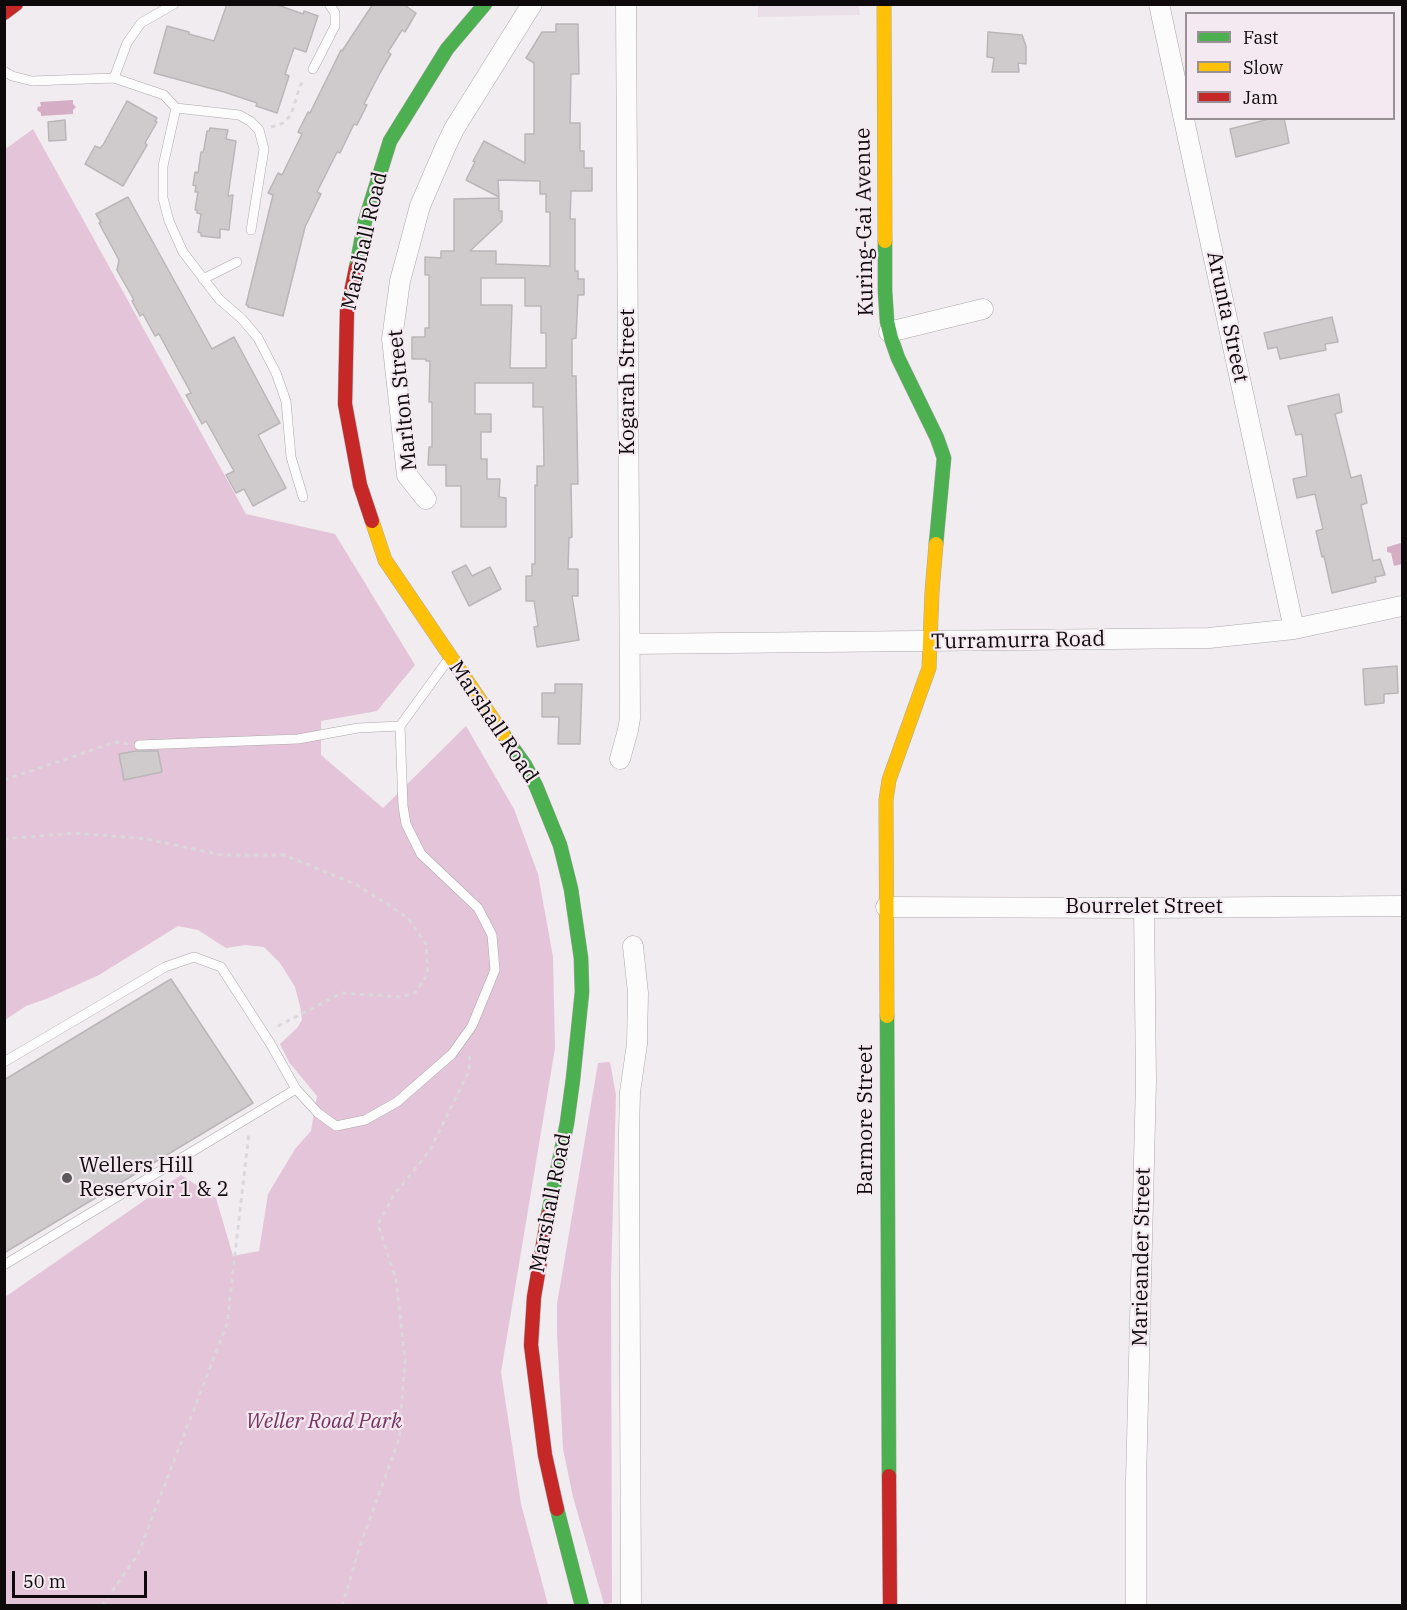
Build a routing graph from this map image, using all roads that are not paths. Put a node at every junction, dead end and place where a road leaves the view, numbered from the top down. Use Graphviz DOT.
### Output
graph roads {
  1 [pos="16,4"];
  2 [pos="174,4"];
  3 [pos="328,4"];
  4 [pos="485,4"];
  5 [pos="532,4"];
  6 [pos="626,4"];
  7 [pos="884,4"];
  8 [pos="1159,4"];
  9 [pos="4,13"];
  10 [pos="459,16"];
  11 [pos="447,49"];
  12 [pos="314,69"];
  13 [pos="4,71"];
  14 [pos="114,78"];
  15 [pos="176,108"];
  16 [pos="251,230"];
  17 [pos="237,262"];
  18 [pos="203,279"];
  19 [pos="983,309"];
  20 [pos="889,332"];
  21 [pos="303,496"];
  22 [pos="426,499"];
  23 [pos="1402,606"];
  24 [pos="1294,629"];
  25 [pos="930,642"];
  26 [pos="630,644"];
  27 [pos="450,657"];
  28 [pos="400,726"];
  29 [pos="139,745"];
  30 [pos="620,759"];
  31 [pos="1402,906"];
  32 [pos="886,907"];
  33 [pos="1144,908"];
  34 [pos="633,946"];
  35 [pos="4,1062"];
  36 [pos="296,1089"];
  37 [pos="4,1265"];
  38 [pos="582,1605"];
  39 [pos="632,1605"];
  40 [pos="890,1605"];
  41 [pos="1136,1605"];
  1 -- 9 [label="main road"];
  2 -- 14 [label="lane"];
  3 -- 12 [label="lane"];
  4 -- 11 [label="main road, Marshall Road"];
  5 -- 22 [label="street, Marlton Street"];
  6 -- 26 [label="street, Kogarah Street"];
  7 -- 20 [label="main road, Kuring-Gai Avenue"];
  8 -- 24 [label="street, Arunta Street"];
  10 -- 11 [label="main road, Marshall Road"];
  11 -- 27 [label="main road, Marshall Road"];
  13 -- 14 [label="lane"];
  14 -- 15 [label="lane"];
  15 -- 16 [label="lane"];
  15 -- 18 [label="lane"];
  17 -- 18 [label="lane"];
  18 -- 21 [label="lane"];
  19 -- 20 [label="street"];
  20 -- 25 [label="main road, Kuring-Gai Avenue"];
  23 -- 24 [label="street, Turramurra Road"];
  24 -- 25 [label="street, Turramurra Road"];
  25 -- 26 [label="street, Turramurra Road"];
  25 -- 32 [label="main road, Barmore Street"];
  26 -- 30 [label="street, Kogarah Street"];
  27 -- 28 [label="lane"];
  27 -- 38 [label="main road, Marshall Road"];
  28 -- 29 [label="lane"];
  28 -- 36 [label="lane"];
  31 -- 33 [label="street, Bourrelet Street"];
  32 -- 33 [label="street, Bourrelet Street"];
  32 -- 40 [label="main road, Barmore Street"];
  33 -- 41 [label="street, Marieander Street"];
  34 -- 39 [label="street"];
  35 -- 36 [label="lane"];
  36 -- 37 [label="lane"];
}
